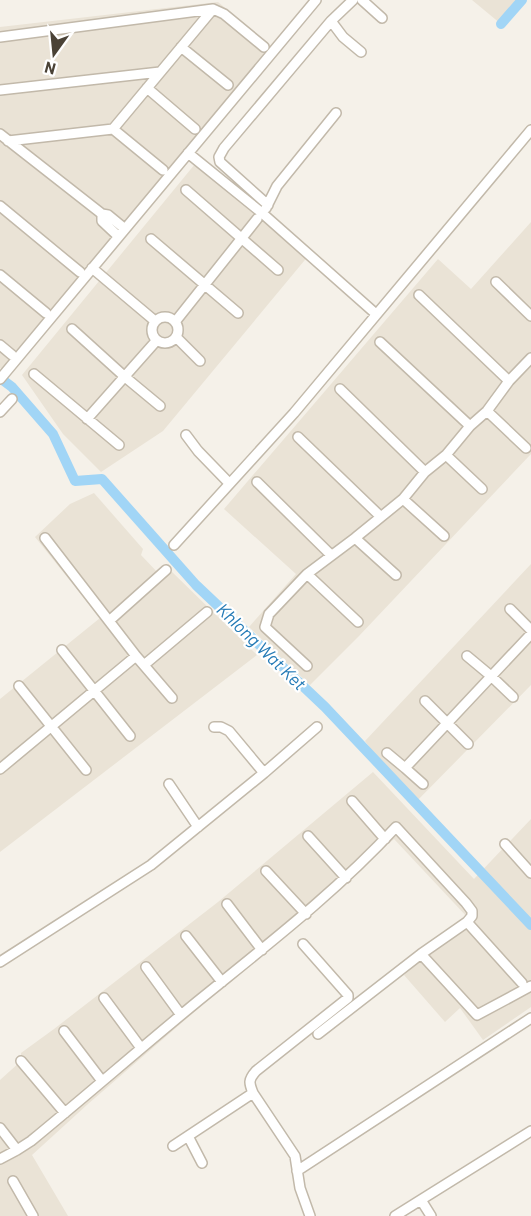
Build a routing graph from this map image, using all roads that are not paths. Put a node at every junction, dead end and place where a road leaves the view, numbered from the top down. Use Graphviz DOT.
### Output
graph roads {
  1 [pos="353,0"];
  2 [pos="362,0"];
  3 [pos="312,2"];
  4 [pos="213,9"];
  5 [pos="382,18"];
  6 [pos="331,21"];
  7 [pos="0,37"];
  8 [pos="181,47"];
  9 [pos="264,47"];
  10 [pos="361,52"];
  11 [pos="160,72"];
  12 [pos="228,85"];
  13 [pos="147,88"];
  14 [pos="0,90"];
  15 [pos="336,113"];
  16 [pos="113,129"];
  17 [pos="195,129"];
  18 [pos="531,130"];
  19 [pos="0,134"];
  20 [pos="8,141"];
  21 [pos="188,153"];
  22 [pos="163,170"];
  23 [pos="186,190"];
  24 [pos="268,205"];
  25 [pos="0,206"];
  26 [pos="260,216"];
  27 [pos="122,232"];
  28 [pos="242,238"];
  29 [pos="151,239"];
  30 [pos="92,268"];
  31 [pos="278,270"];
  32 [pos="80,272"];
  33 [pos="0,276"];
  34 [pos="496,282"];
  35 [pos="205,285"];
  36 [pos="419,295"];
  37 [pos="46,313"];
  38 [pos="238,313"];
  39 [pos="376,314"];
  40 [pos="531,316"];
  41 [pos="155,321"];
  42 [pos="176,322"];
  43 [pos="72,329"];
  44 [pos="176,337"];
  45 [pos="157,340"];
  46 [pos="380,342"];
  47 [pos="0,345"];
  48 [pos="12,360"];
  49 [pos="200,361"];
  50 [pos="529,363"];
  51 [pos="34,374"];
  52 [pos="125,377"];
  53 [pos="0,379"];
  54 [pos="509,381"];
  55 [pos="340,389"];
  56 [pos="12,399"];
  57 [pos="160,406"];
  58 [pos="487,411"];
  59 [pos="0,412"];
  60 [pos="87,419"];
  61 [pos="470,426"];
  62 [pos="186,435"];
  63 [pos="298,437"];
  64 [pos="119,445"];
  65 [pos="526,448"];
  66 [pos="446,454"];
  67 [pos="425,472"];
  68 [pos="257,482"];
  69 [pos="228,483"];
  70 [pos="482,489"];
  71 [pos="403,499"];
  72 [pos="380,516"];
  73 [pos="444,536"];
  74 [pos="45,538"];
  75 [pos="355,538"];
  76 [pos="174,545"];
  77 [pos="331,555"];
  78 [pos="166,570"];
  79 [pos="307,574"];
  80 [pos="396,575"];
  81 [pos="510,609"];
  82 [pos="207,612"];
  83 [pos="109,621"];
  84 [pos="358,622"];
  85 [pos="531,630"];
  86 [pos="531,634"];
  87 [pos="62,650"];
  88 [pos="136,656"];
  89 [pos="467,656"];
  90 [pos="144,665"];
  91 [pos="307,666"];
  92 [pos="491,676"];
  93 [pos="19,686"];
  94 [pos="94,692"];
  95 [pos="513,697"];
  96 [pos="172,698"];
  97 [pos="425,701"];
  98 [pos="447,723"];
  99 [pos="317,726"];
  100 [pos="51,727"];
  101 [pos="214,727"];
  102 [pos="130,736"];
  103 [pos="468,744"];
  104 [pos="387,753"];
  105 [pos="405,768"];
  106 [pos="0,769"];
  107 [pos="86,770"];
  108 [pos="264,773"];
  109 [pos="169,784"];
  110 [pos="423,784"];
  111 [pos="352,801"];
  112 [pos="198,827"];
  113 [pos="308,837"];
  114 [pos="386,839"];
  115 [pos="505,844"];
  116 [pos="266,871"];
  117 [pos="531,873"];
  118 [pos="346,878"];
  119 [pos="227,904"];
  120 [pos="306,914"];
  121 [pos="467,922"];
  122 [pos="186,936"];
  123 [pos="303,944"];
  124 [pos="262,950"];
  125 [pos="421,954"];
  126 [pos="0,962"];
  127 [pos="146,967"];
  128 [pos="222,982"];
  129 [pos="527,984"];
  130 [pos="104,998"];
  131 [pos="181,1015"];
  132 [pos="531,1018"];
  133 [pos="64,1031"];
  134 [pos="318,1034"];
  135 [pos="141,1048"];
  136 [pos="21,1061"];
  137 [pos="102,1081"];
  138 [pos="253,1093"];
  139 [pos="65,1113"];
  140 [pos="0,1128"];
  141 [pos="531,1131"];
  142 [pos="188,1136"];
  143 [pos="173,1146"];
  144 [pos="17,1150"];
  145 [pos="0,1159"];
  146 [pos="202,1163"];
  147 [pos="297,1171"];
  148 [pos="13,1181"];
  149 [pos="421,1200"];
  150 [pos="33,1216"];
  151 [pos="310,1216"];
  152 [pos="394,1216"];
  153 [pos="431,1216"];
  1 -- 6 [label="street"];
  2 -- 5 [label="street"];
  3 -- 21 [label="street"];
  4 -- 7 [label="street"];
  4 -- 8 [label="street"];
  4 -- 9 [label="street"];
  6 -- 10 [label="street"];
  6 -- 24 [label="street"];
  8 -- 11 [label="street"];
  8 -- 12 [label="street"];
  11 -- 13 [label="street"];
  11 -- 14 [label="street"];
  13 -- 16 [label="street"];
  13 -- 17 [label="street"];
  15 -- 24 [label="street"];
  16 -- 20 [label="street"];
  16 -- 22 [label="street"];
  18 -- 39 [label="street"];
  19 -- 20 [label="street"];
  20 -- 27 [label="street"];
  21 -- 26 [label="street"];
  21 -- 27 [label="street"];
  23 -- 28 [label="street"];
  24 -- 26 [label="street"];
  25 -- 32 [label="street"];
  26 -- 28 [label="street"];
  26 -- 39 [label="street"];
  27 -- 30 [label="street"];
  28 -- 31 [label="street"];
  28 -- 35 [label="street"];
  29 -- 35 [label="street"];
  30 -- 41 [label="street"];
  30 -- 48 [label="street"];
  33 -- 37 [label="street"];
  34 -- 40 [label="street"];
  35 -- 38 [label="street"];
  35 -- 42 [label="street"];
  36 -- 54 [label="street"];
  39 -- 69 [label="street"];
  41 -- 42 [label="street"];
  41 -- 45 [label="street"];
  42 -- 44 [label="street"];
  43 -- 52 [label="street"];
  44 -- 45 [label="street"];
  44 -- 49 [label="street"];
  45 -- 52 [label="street"];
  46 -- 61 [label="street"];
  47 -- 48 [label="street"];
  48 -- 53 [label="street"];
  50 -- 54 [label="street"];
  51 -- 60 [label="street"];
  52 -- 57 [label="street"];
  52 -- 60 [label="street"];
  54 -- 58 [label="street"];
  55 -- 67 [label="street"];
  56 -- 59 [label="street"];
  58 -- 61 [label="street"];
  58 -- 65 [label="street"];
  60 -- 64 [label="street"];
  61 -- 66 [label="street"];
  62 -- 69 [label="street"];
  63 -- 72 [label="street"];
  66 -- 67 [label="street"];
  66 -- 70 [label="street"];
  67 -- 71 [label="street"];
  68 -- 77 [label="street"];
  69 -- 76 [label="street"];
  71 -- 72 [label="street"];
  71 -- 73 [label="street"];
  72 -- 75 [label="street"];
  74 -- 83 [label="street"];
  75 -- 77 [label="street"];
  75 -- 80 [label="street"];
  77 -- 79 [label="street"];
  78 -- 83 [label="street"];
  79 -- 84 [label="street"];
  79 -- 91 [label="street"];
  81 -- 85 [label="street"];
  82 -- 90 [label="street"];
  83 -- 88 [label="street"];
  86 -- 92 [label="street"];
  87 -- 94 [label="street"];
  88 -- 90 [label="street"];
  88 -- 94 [label="street"];
  89 -- 92 [label="street"];
  90 -- 96 [label="street"];
  92 -- 95 [label="street"];
  92 -- 98 [label="street"];
  93 -- 100 [label="street"];
  94 -- 100 [label="street"];
  94 -- 102 [label="street"];
  97 -- 98 [label="street"];
  98 -- 103 [label="street"];
  98 -- 105 [label="street"];
  99 -- 108 [label="street"];
  100 -- 106 [label="street"];
  100 -- 107 [label="street"];
  101 -- 108 [label="street"];
  104 -- 105 [label="street"];
  105 -- 110 [label="street"];
  108 -- 112 [label="street"];
  109 -- 112 [label="street"];
  111 -- 114 [label="street"];
  112 -- 126 [label="street"];
  113 -- 118 [label="street"];
  114 -- 118 [label="street"];
  114 -- 121 [label="street"];
  115 -- 117 [label="street"];
  116 -- 120 [label="street"];
  118 -- 120 [label="street"];
  119 -- 124 [label="street"];
  120 -- 124 [label="street"];
  121 -- 125 [label="street"];
  121 -- 129 [label="street"];
  122 -- 128 [label="street"];
  123 -- 138 [label="street"];
  124 -- 128 [label="street"];
  125 -- 129 [label="street"];
  125 -- 134 [label="street"];
  127 -- 131 [label="street"];
  128 -- 131 [label="street"];
  130 -- 135 [label="street"];
  131 -- 135 [label="street"];
  132 -- 147 [label="street"];
  133 -- 137 [label="street"];
  135 -- 137 [label="street"];
  136 -- 139 [label="street"];
  137 -- 139 [label="street"];
  138 -- 142 [label="street"];
  138 -- 147 [label="street"];
  139 -- 144 [label="street"];
  140 -- 144 [label="street"];
  141 -- 149 [label="street"];
  142 -- 143 [label="street"];
  142 -- 146 [label="street"];
  144 -- 145 [label="street"];
  147 -- 151 [label="street"];
  148 -- 150 [label="street"];
  149 -- 152 [label="street"];
  149 -- 153 [label="street"];
}
